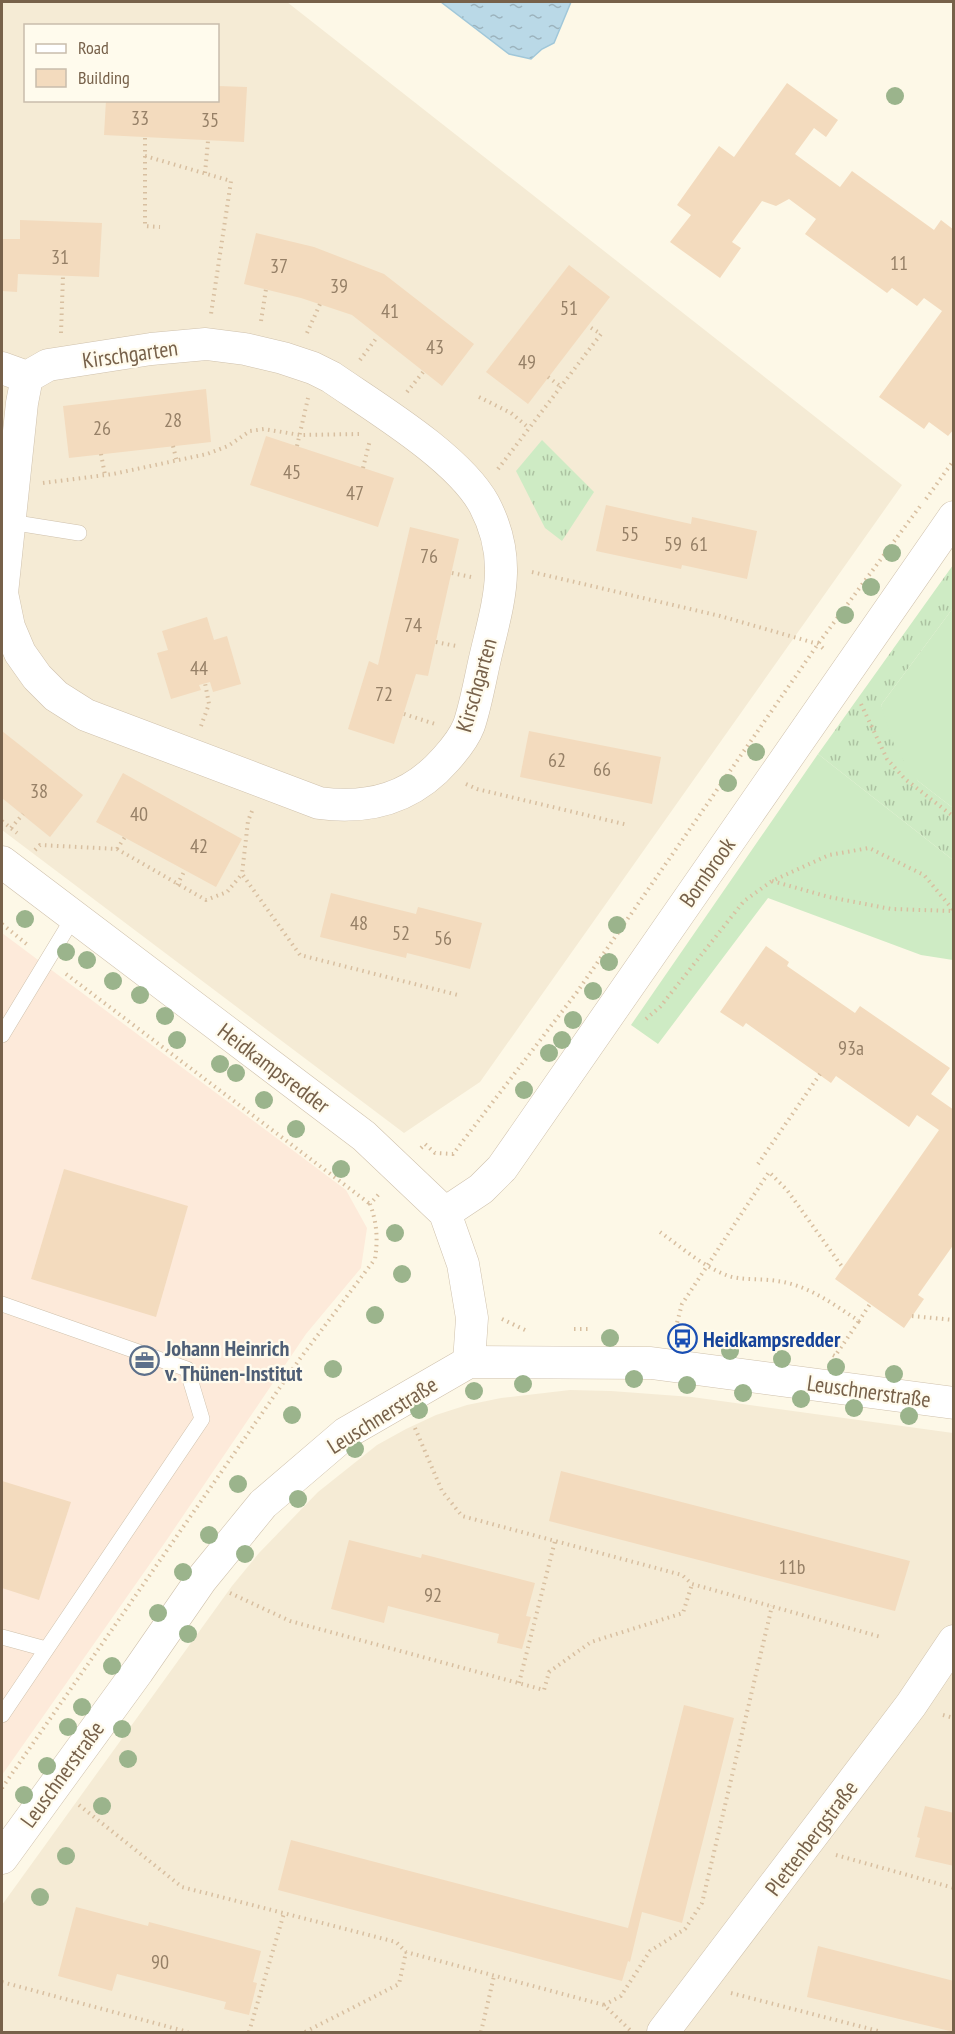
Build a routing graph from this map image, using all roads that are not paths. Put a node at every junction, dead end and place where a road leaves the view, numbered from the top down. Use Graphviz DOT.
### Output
graph roads {
  1 [pos="14,372"];
  2 [pos="954,517"];
  3 [pos="10,522"];
  4 [pos="79,533"];
  5 [pos="8,867"];
  6 [pos="73,918"];
  7 [pos="2,1035"];
  8 [pos="445,1213"];
  9 [pos="2,1304"];
  10 [pos="469,1362"];
  11 [pos="954,1403"];
  12 [pos="2,1637"];
  13 [pos="954,1641"];
  14 [pos="46,1649"];
  15 [pos="2,1715"];
  16 [pos="2,1858"];
  17 [pos="663,2032"];
  1 -- 3 [label="street, Kirschgarten"];
  1 -- 3 [label="street, Kirschgarten"];
  2 -- 8 [label="street, Bornbrook"];
  3 -- 4 [label="lane"];
  5 -- 6 [label="street, Heidkampsredder"];
  6 -- 7 [label="lane"];
  6 -- 8 [label="street, Heidkampsredder"];
  8 -- 10 [label="street, Heidkampsredder"];
  9 -- 14 [label="lane"];
  10 -- 11 [label="street, Leuschnerstraße"];
  10 -- 16 [label="street, Leuschnerstraße"];
  12 -- 14 [label="lane"];
  13 -- 17 [label="street, Plettenbergstraße"];
  14 -- 15 [label="lane"];
}
